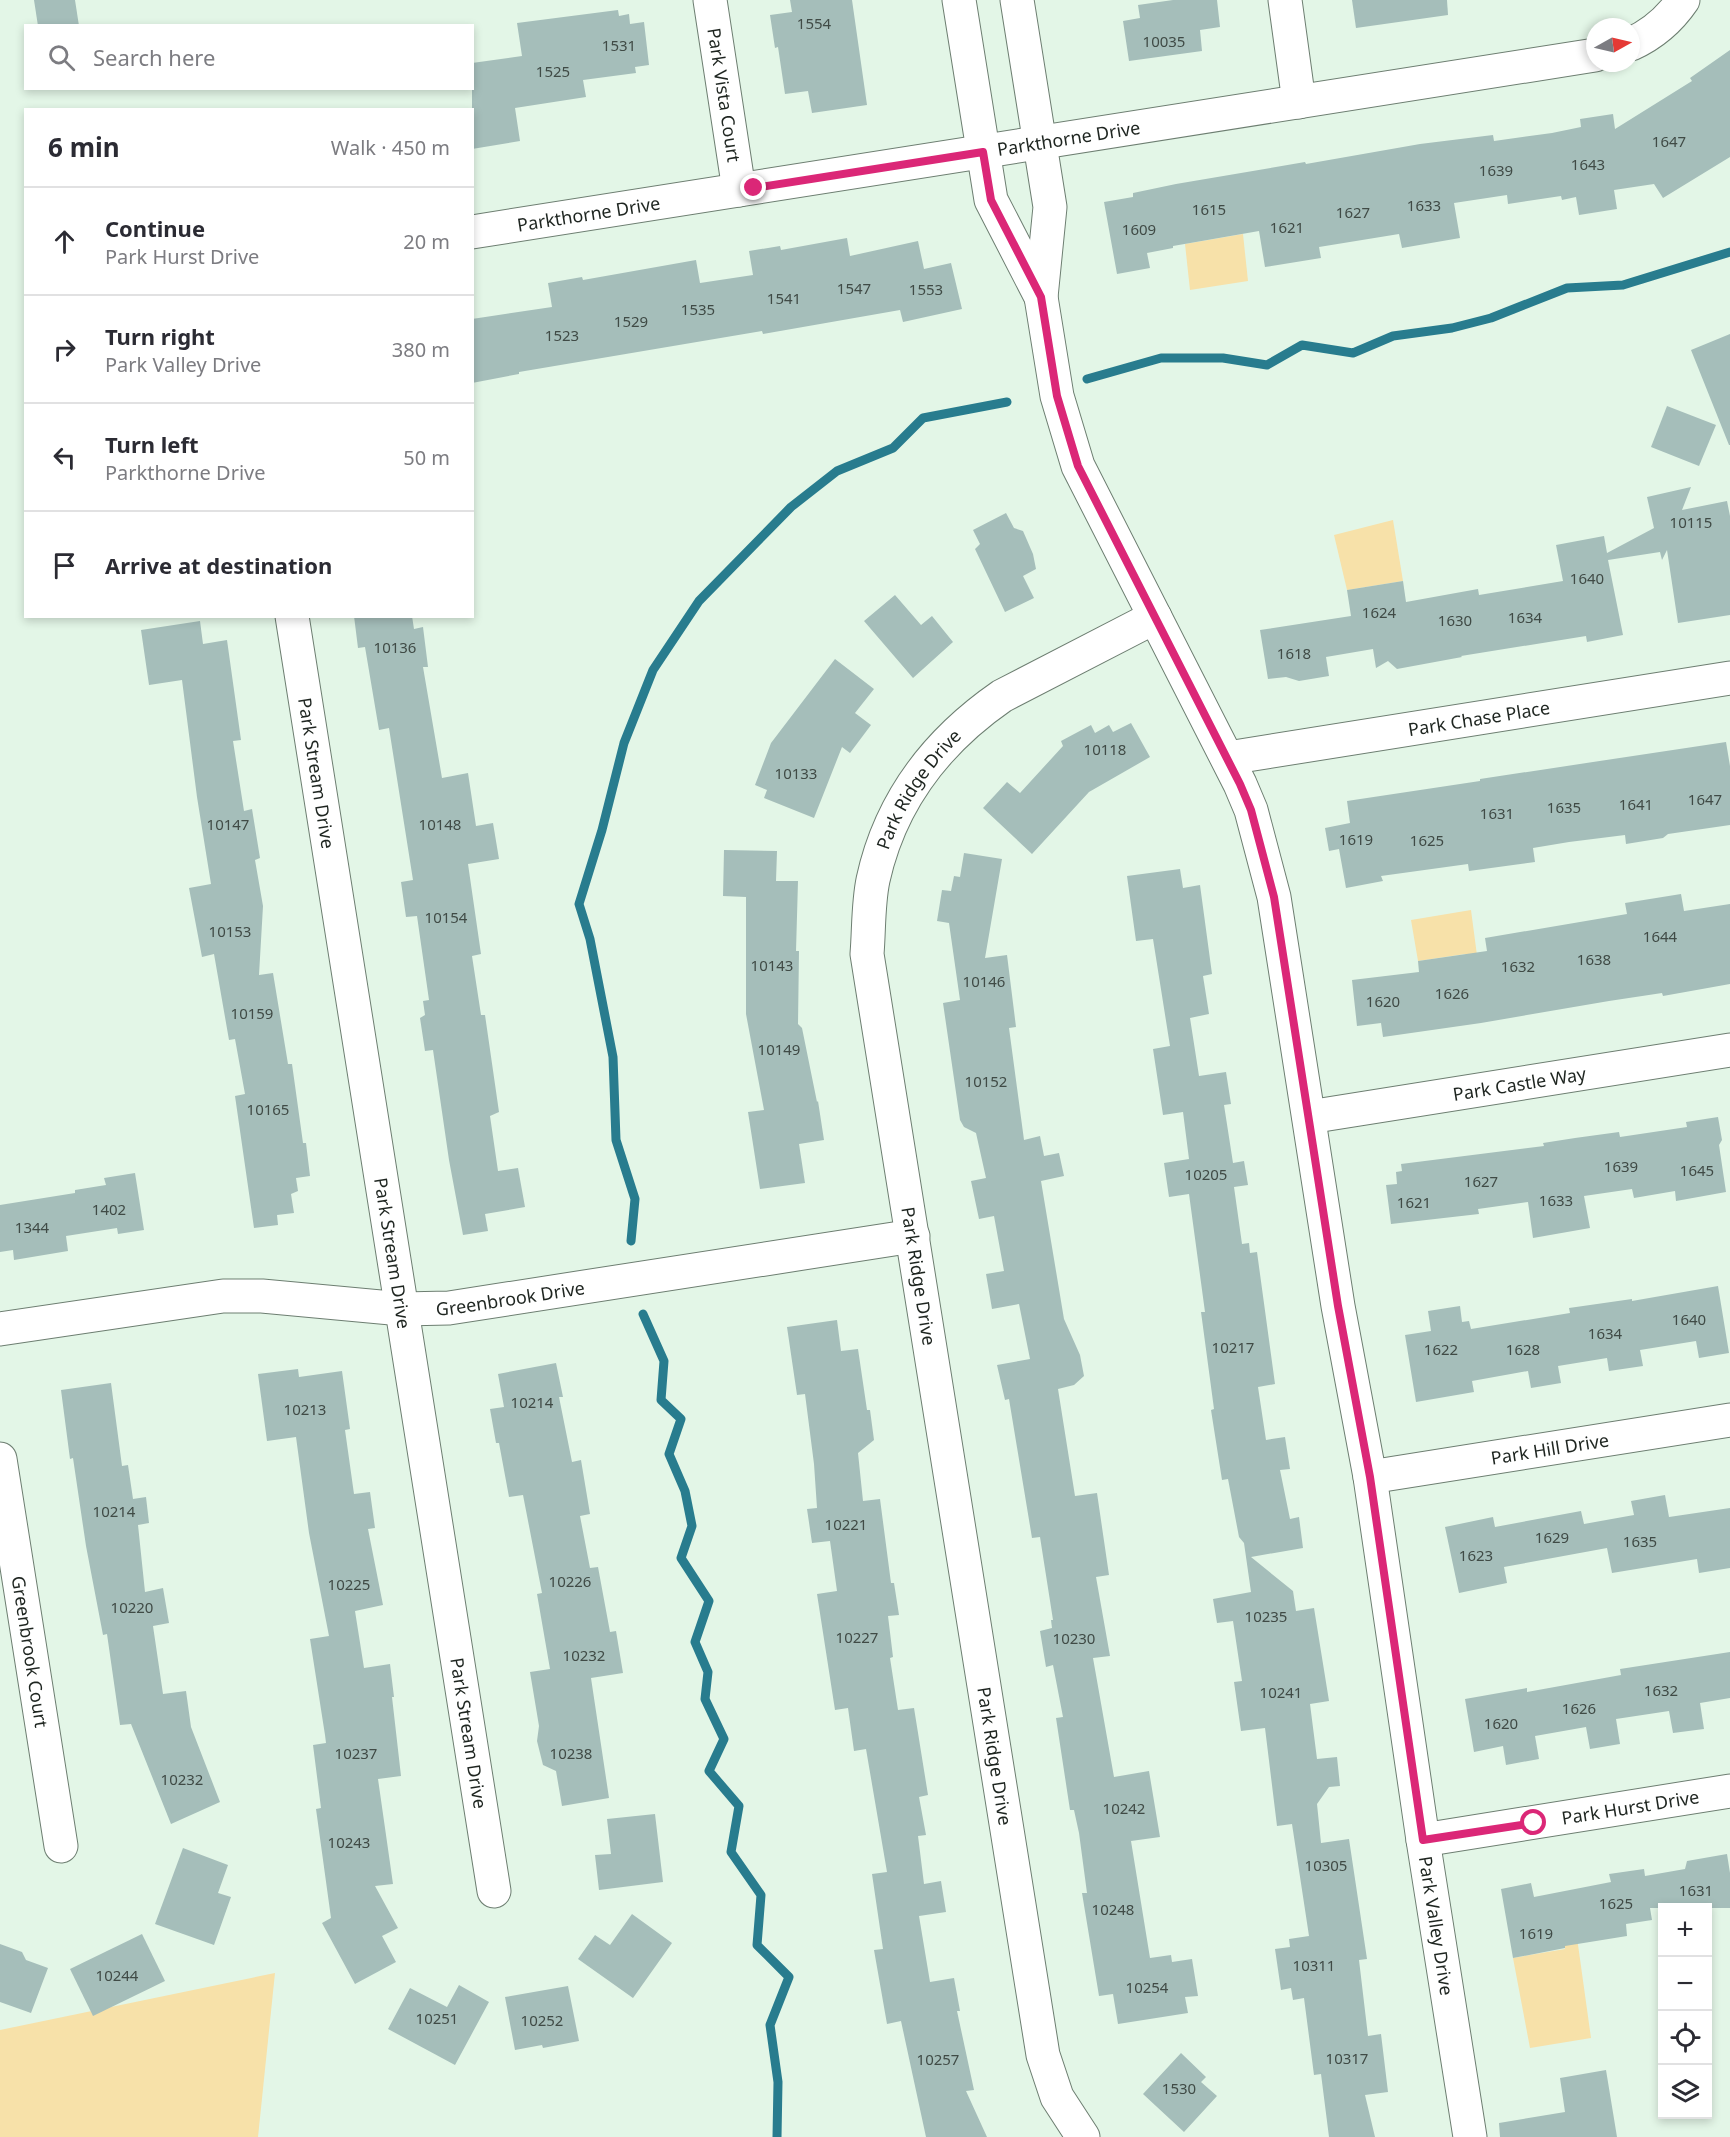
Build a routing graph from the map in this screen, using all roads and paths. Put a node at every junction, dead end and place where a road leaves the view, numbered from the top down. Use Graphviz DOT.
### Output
graph roads {
  1 [pos="710,0"];
  2 [pos="959,0"];
  3 [pos="1017,0"];
  4 [pos="1285,0"];
  5 [pos="1683,0"];
  6 [pos="1640,39"];
  7 [pos="1586,56"];
  8 [pos="1299,102"];
  9 [pos="1039,142"];
  10 [pos="983,152"];
  11 [pos="739,190"];
  12 [pos="474,232"];
  13 [pos="1041,297"];
  14 [pos="1155,616"];
  15 [pos="292,618"];
  16 [pos="1730,678"];
  17 [pos="1228,758"];
  18 [pos="1730,1050"];
  19 [pos="1309,1117"];
  20 [pos="913,1236"];
  21 [pos="402,1309"];
  22 [pos="0,1329"];
  23 [pos="1730,1420"];
  24 [pos="0,1459"];
  25 [pos="1370,1477"];
  26 [pos="1730,1791"];
  27 [pos="1423,1840"];
  28 [pos="61,1846"];
  29 [pos="494,1891"];
  30 [pos="1083,2137"];
  31 [pos="1470,2137"];
  1 -- 11 [label="street, Park Vista Court"];
  2 -- 10 [label="street, Park Valley Drive"];
  3 -- 9 [label="street, Park Valley Drive"];
  4 -- 8 [label="street"];
  5 -- 6 [label="street"];
  7 -- 8 [label="street, Parkthorne Drive"];
  8 -- 9 [label="street, Parkthorne Drive"];
  9 -- 10 [label="street, Parkthorne Drive"];
  9 -- 13 [label="street, Park Valley Drive"];
  10 -- 11 [label="street, Parkthorne Drive"];
  10 -- 13 [label="street, Park Valley Drive"];
  11 -- 12 [label="street, Parkthorne Drive"];
  13 -- 14 [label="street, Park Valley Drive"];
  14 -- 17 [label="street, Park Valley Drive"];
  14 -- 20 [label="street, Park Ridge Drive"];
  15 -- 21 [label="street, Park Stream Drive"];
  16 -- 17 [label="street, Park Chase Place"];
  17 -- 19 [label="street, Park Valley Drive"];
  18 -- 19 [label="street, Park Castle Way"];
  19 -- 25 [label="street, Park Valley Drive"];
  20 -- 21 [label="street, Greenbrook Drive"];
  20 -- 30 [label="street, Park Ridge Drive"];
  21 -- 22 [label="street, Greenbrook Drive"];
  21 -- 29 [label="street, Park Stream Drive"];
  23 -- 25 [label="street, Park Hill Drive"];
  24 -- 28 [label="street, Greenbrook Court"];
  25 -- 27 [label="street, Park Valley Drive"];
  26 -- 27 [label="street, Park Hurst Drive"];
  27 -- 31 [label="street, Park Valley Drive"];
}
